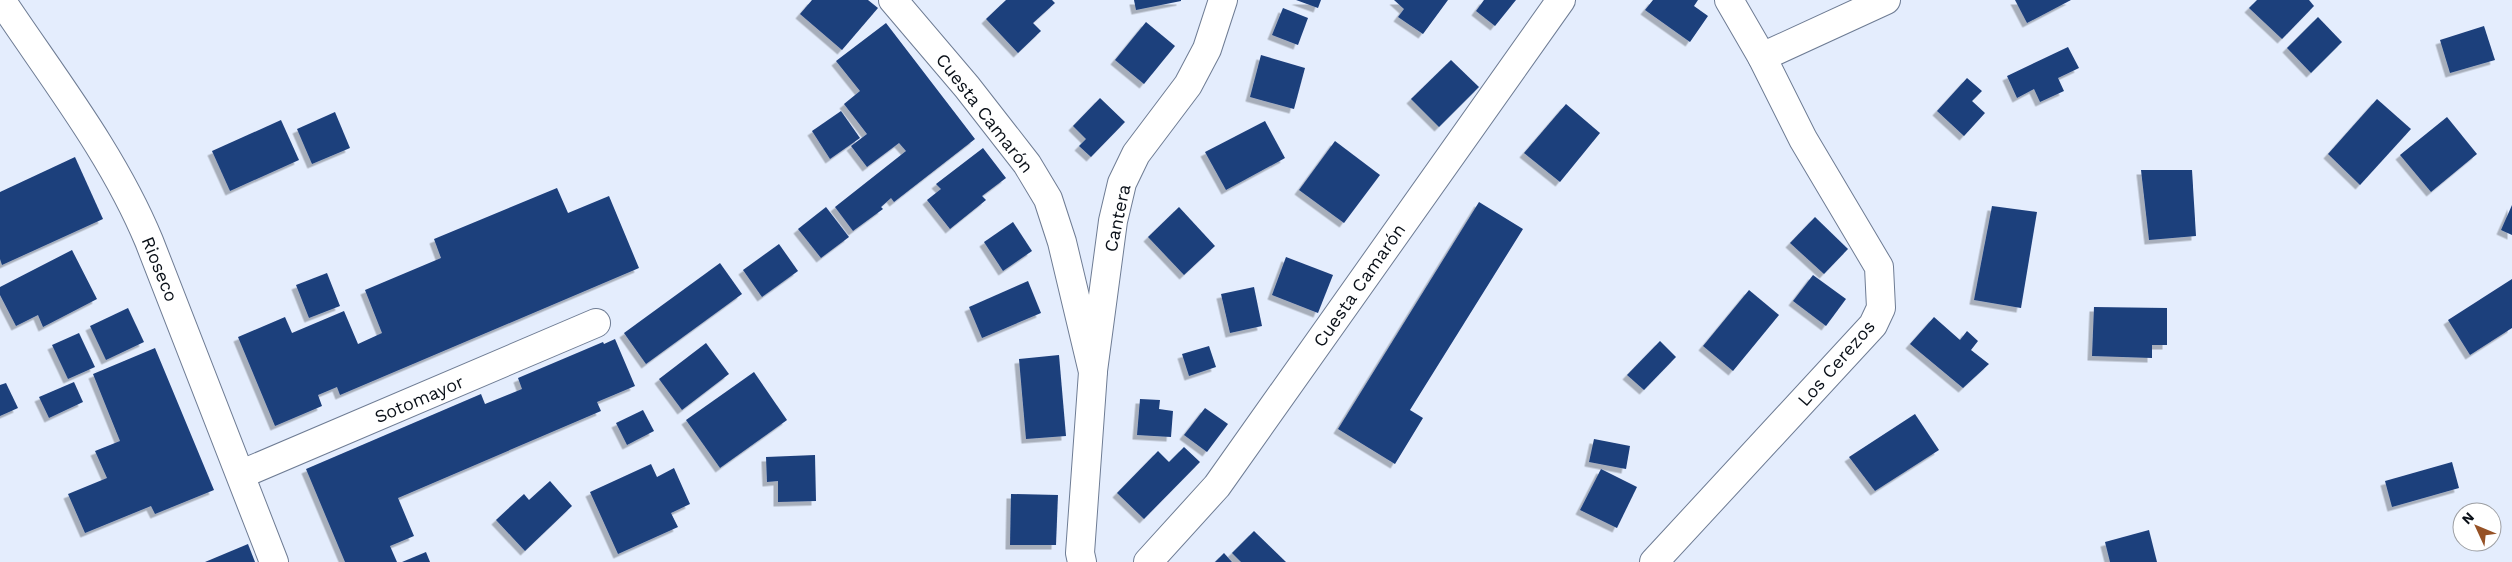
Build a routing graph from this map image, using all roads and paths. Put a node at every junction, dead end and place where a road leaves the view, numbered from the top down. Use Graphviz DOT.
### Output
graph roads {
  1 [pos="1,0"];
  2 [pos="893,0"];
  3 [pos="1223,0"];
  4 [pos="1561,0"];
  5 [pos="1729,0"];
  6 [pos="1886,0"];
  7 [pos="1762,57"];
  8 [pos="596,323"];
  9 [pos="1093,372"];
  10 [pos="242,474"];
  11 [pos="274,562"];
  12 [pos="1082,562"];
  13 [pos="1148,562"];
  14 [pos="1654,562"];
  1 -- 10 [label="street, Rioseco"];
  2 -- 9 [label="street, Cuesta Camarón"];
  3 -- 9 [label="street, Cantera"];
  4 -- 13 [label="street, Cuesta Camarón"];
  5 -- 7 [label="street, Los Cerezos"];
  6 -- 7 [label="street"];
  7 -- 14 [label="street, Los Cerezos"];
  8 -- 10 [label="street, Sotomayor"];
  9 -- 12 [label="street, Cuesta Camarón"];
  10 -- 11 [label="street, Rioseco"];
}
